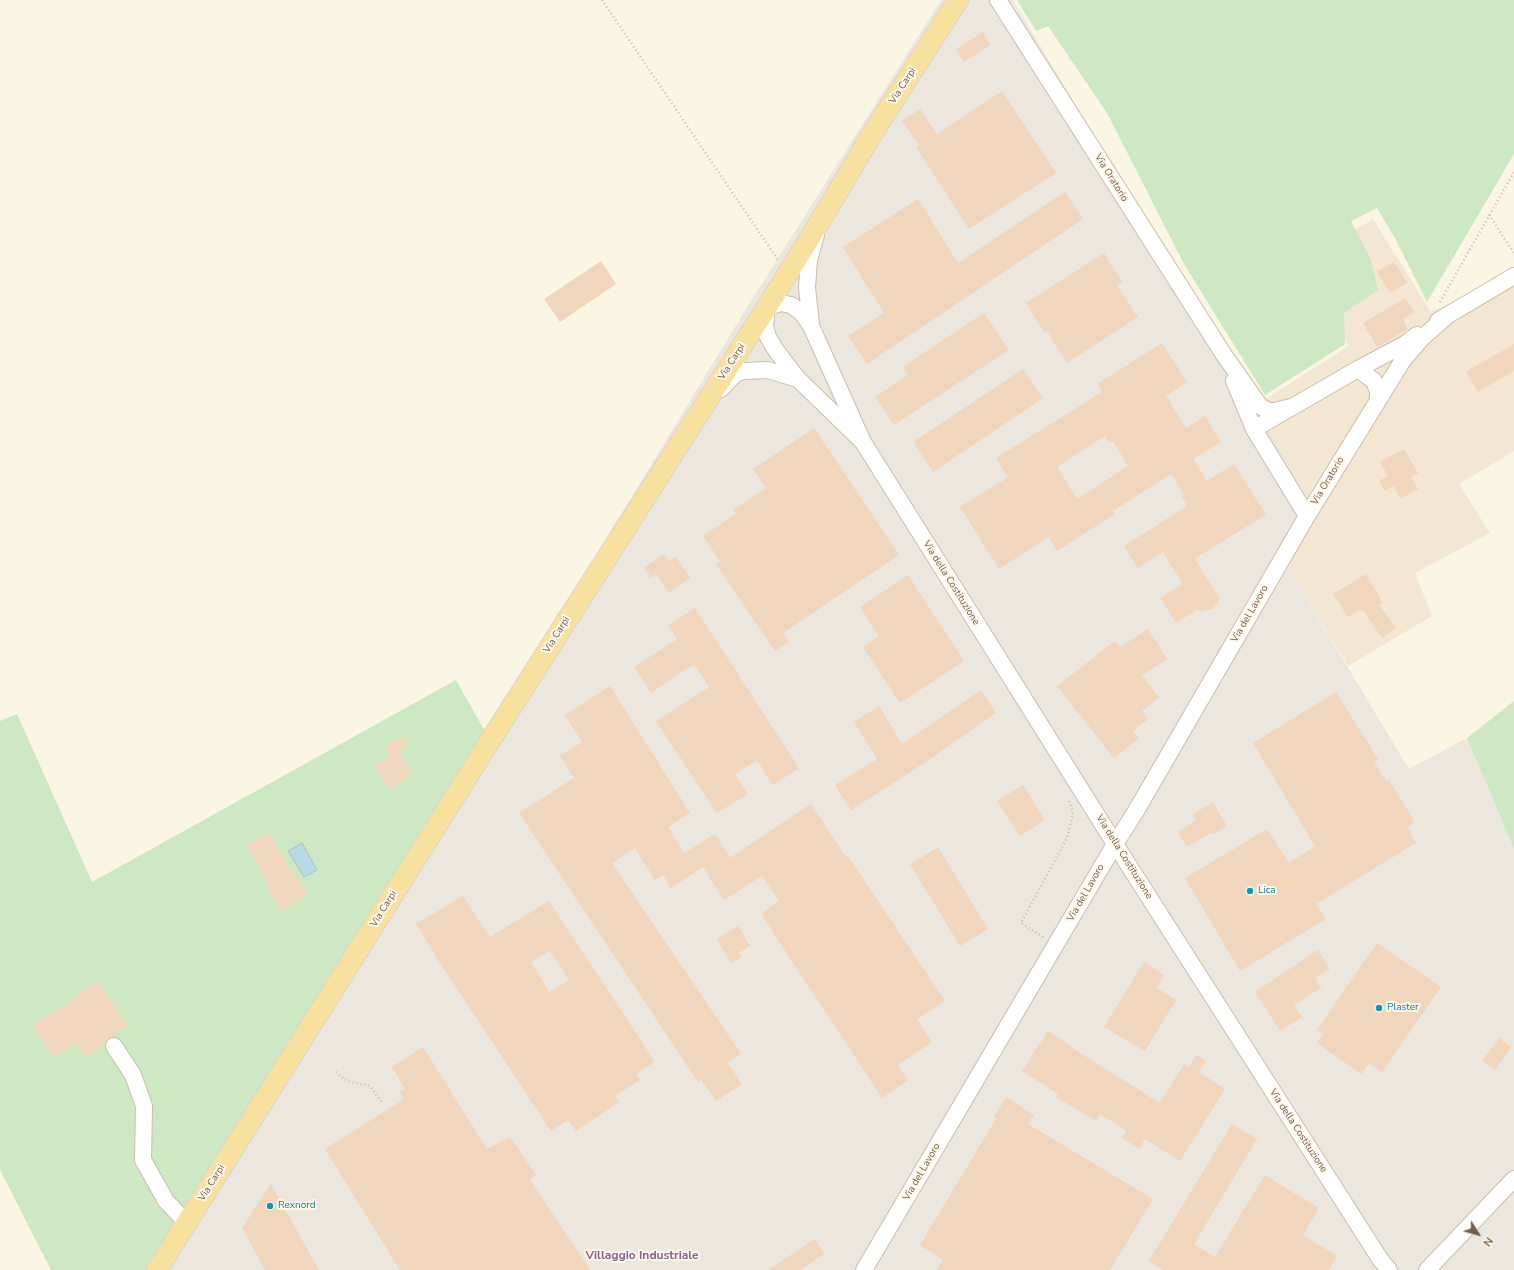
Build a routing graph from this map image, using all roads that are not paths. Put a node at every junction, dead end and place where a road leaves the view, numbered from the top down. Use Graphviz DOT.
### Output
graph roads {
  1 [pos="958,0"];
  2 [pos="998,0"];
  3 [pos="819,223"];
  4 [pos="1514,276"];
  5 [pos="767,307"];
  6 [pos="1443,310"];
  7 [pos="811,326"];
  8 [pos="1224,355"];
  9 [pos="1358,369"];
  10 [pos="798,378"];
  11 [pos="1378,400"];
  12 [pos="1291,407"];
  13 [pos="699,412"];
  14 [pos="1254,429"];
  15 [pos="863,442"];
  16 [pos="1307,516"];
  17 [pos="1115,844"];
  18 [pos="114,1046"];
  19 [pos="1514,1179"];
  20 [pos="187,1223"];
  21 [pos="157,1270"];
  22 [pos="864,1270"];
  23 [pos="1389,1270"];
  24 [pos="1427,1270"];
  1 -- 3 [label="main road, Via Carpi"];
  2 -- 8 [label="street, Via Oratorio"];
  3 -- 5 [label="main road, Via Carpi"];
  3 -- 7 [label="street, Via della Costituzione"];
  4 -- 6 [label="street, Via Oratorio"];
  5 -- 7 [label="street, Via della Costituzione"];
  5 -- 10 [label="street, Via della Costituzione"];
  5 -- 13 [label="main road, Via Carpi"];
  6 -- 9 [label="street, Via Oratorio"];
  6 -- 11 [label="street, Via Oratorio"];
  7 -- 15 [label="street, Via della Costituzione"];
  8 -- 12 [label="street, Via Oratorio"];
  8 -- 14 [label="street, Via Oratorio"];
  9 -- 11 [label="street"];
  9 -- 12 [label="street, Via Oratorio"];
  10 -- 13 [label="street, Via della Costituzione"];
  10 -- 15 [label="street, Via della Costituzione"];
  11 -- 16 [label="street, Via Oratorio"];
  12 -- 14 [label="street, Via Oratorio"];
  13 -- 20 [label="main road, Via Carpi"];
  14 -- 16 [label="street, Via Oratorio"];
  15 -- 17 [label="street, Via della Costituzione"];
  16 -- 17 [label="street, Via del Lavoro"];
  17 -- 22 [label="street, Via del Lavoro"];
  17 -- 23 [label="street, Via della Costituzione"];
  18 -- 20 [label="street"];
  19 -- 24 [label="street"];
  20 -- 21 [label="main road, Via Carpi"];
}
